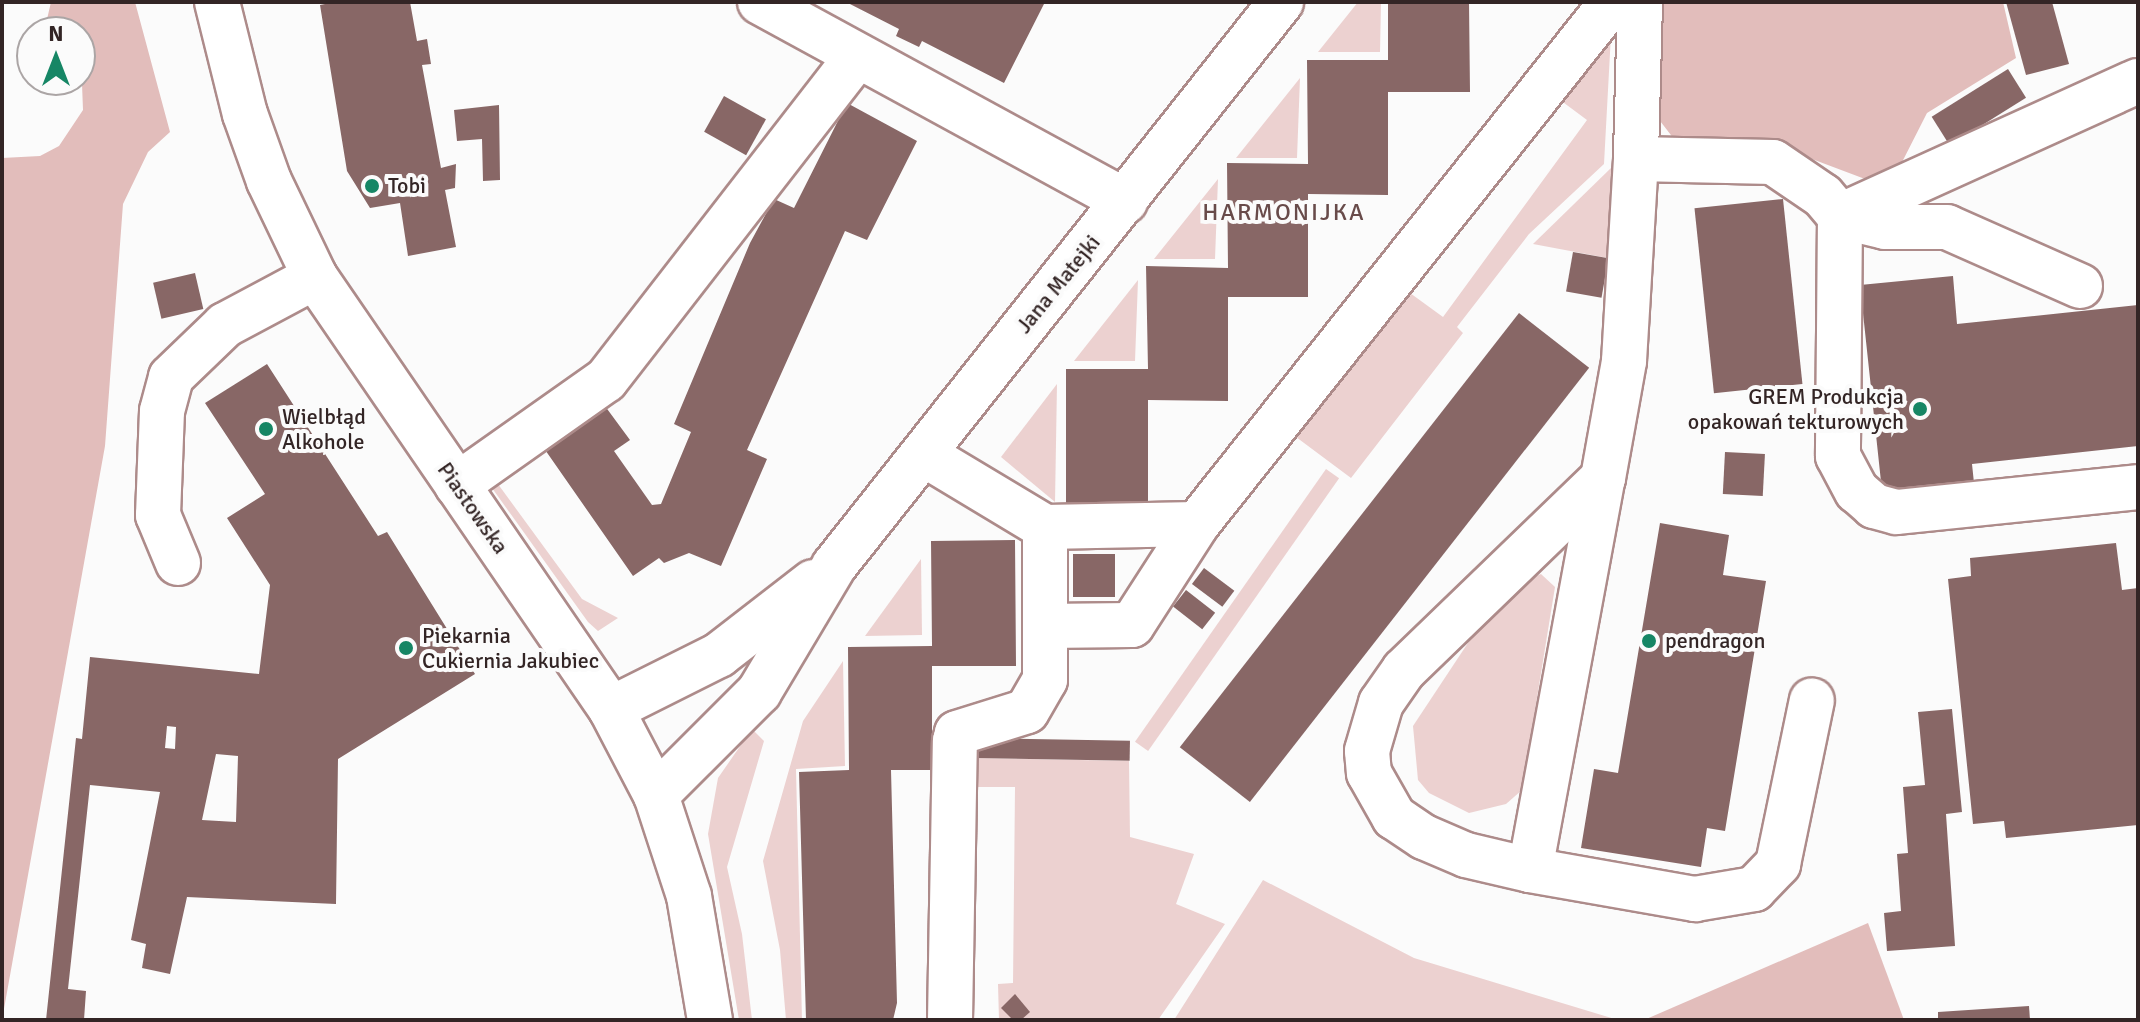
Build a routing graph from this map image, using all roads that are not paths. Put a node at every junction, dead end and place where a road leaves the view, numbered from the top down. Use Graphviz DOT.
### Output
graph roads {
  1 [pos="217,2"];
  2 [pos="760,2"];
  3 [pos="1612,2"];
  4 [pos="1640,2"];
  5 [pos="1265,6"];
  6 [pos="857,56"];
  7 [pos="2138,81"];
  8 [pos="1636,159"];
  9 [pos="1125,201"];
  10 [pos="1840,216"];
  11 [pos="315,277"];
  12 [pos="2080,286"];
  13 [pos="925,455"];
  14 [pos="1603,478"];
  15 [pos="457,485"];
  16 [pos="2138,487"];
  17 [pos="1197,524"];
  18 [pos="1045,527"];
  19 [pos="178,563"];
  20 [pos="834,566"];
  21 [pos="1045,626"];
  22 [pos="1812,700"];
  23 [pos="611,709"];
  24 [pos="656,795"];
  25 [pos="1530,870"];
  26 [pos="710,1020"];
  27 [pos="950,1020"];
  1 -- 11 [label="street, Piastowska"];
  2 -- 6 [label="street"];
  3 -- 17 [label="street"];
  4 -- 8 [label="street"];
  5 -- 9 [label="street, Jana Matejki"];
  6 -- 9 [label="street"];
  6 -- 15 [label="street"];
  7 -- 10 [label="street"];
  8 -- 10 [label="street"];
  8 -- 14 [label="street"];
  9 -- 13 [label="street, Jana Matejki"];
  10 -- 12 [label="street"];
  10 -- 16 [label="street"];
  11 -- 15 [label="street, Piastowska"];
  11 -- 19 [label="street"];
  13 -- 18 [label="street"];
  13 -- 20 [label="street, Jana Matejki"];
  14 -- 25 [label="street"];
  14 -- 25 [label="street"];
  15 -- 23 [label="street, Piastowska"];
  17 -- 18 [label="street"];
  17 -- 21 [label="street"];
  18 -- 21 [label="street"];
  20 -- 23 [label="street, Jana Matejki"];
  20 -- 24 [label="street, Jana Matejki"];
  21 -- 27 [label="street"];
  22 -- 25 [label="street"];
  23 -- 24 [label="street, Piastowska"];
  24 -- 26 [label="street, Piastowska"];
}
